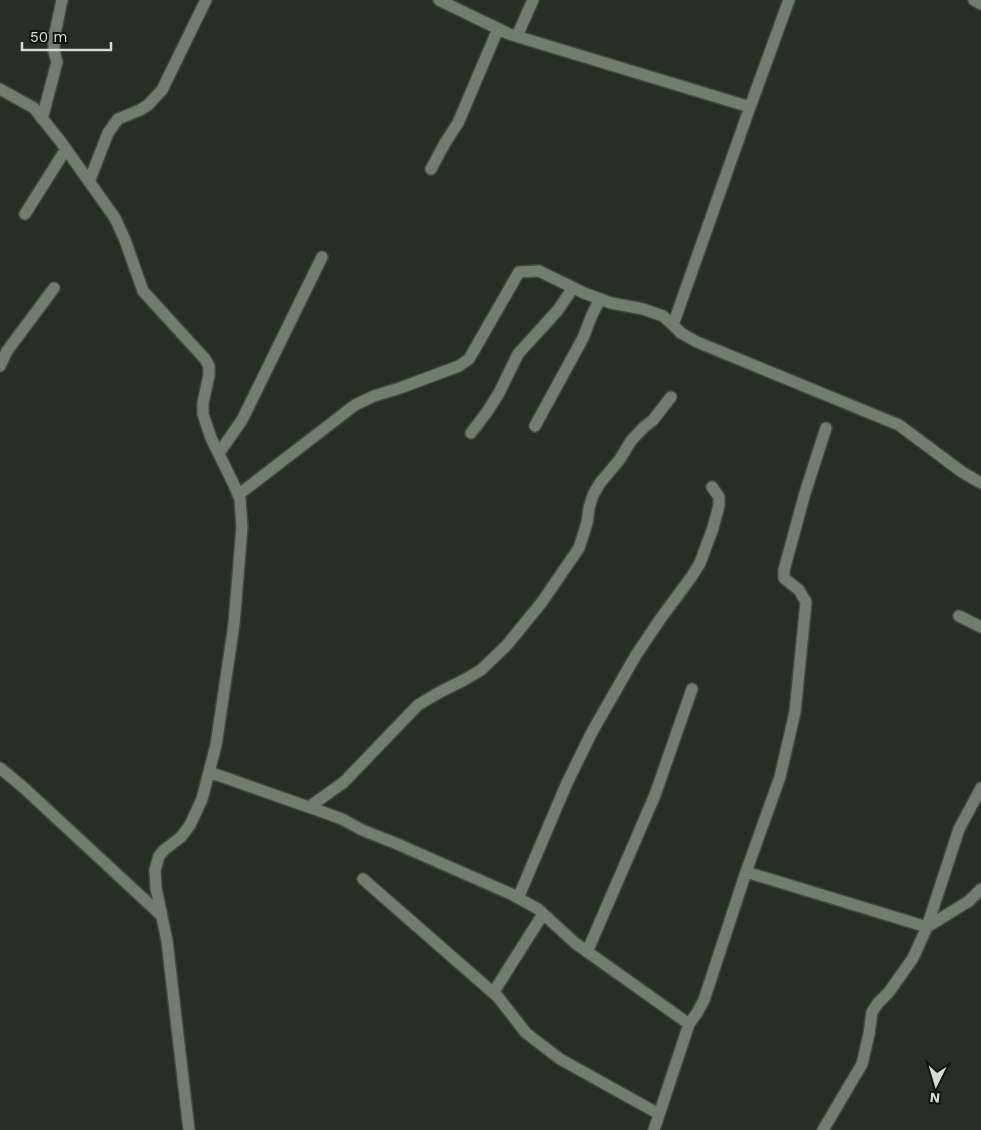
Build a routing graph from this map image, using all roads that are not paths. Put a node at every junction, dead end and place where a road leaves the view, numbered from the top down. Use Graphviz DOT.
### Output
graph roads {
  1 [pos="62,0"];
  2 [pos="206,0"];
  3 [pos="439,0"];
  4 [pos="533,0"];
  5 [pos="789,0"];
  6 [pos="974,0"];
  7 [pos="981,4"];
  8 [pos="498,28"];
  9 [pos="517,36"];
  10 [pos="0,89"];
  11 [pos="750,107"];
  12 [pos="42,119"];
  13 [pos="66,150"];
  14 [pos="431,169"];
  15 [pos="89,182"];
  16 [pos="25,214"];
  17 [pos="322,257"];
  18 [pos="54,288"];
  19 [pos="574,288"];
  20 [pos="600,299"];
  21 [pos="673,325"];
  22 [pos="0,366"];
  23 [pos="670,397"];
  24 [pos="534,426"];
  25 [pos="826,428"];
  26 [pos="471,433"];
  27 [pos="219,454"];
  28 [pos="981,483"];
  29 [pos="712,487"];
  30 [pos="238,495"];
  31 [pos="959,616"];
  32 [pos="981,628"];
  33 [pos="692,690"];
  34 [pos="0,768"];
  35 [pos="209,772"];
  36 [pos="981,788"];
  37 [pos="309,807"];
  38 [pos="746,872"];
  39 [pos="363,879"];
  40 [pos="981,889"];
  41 [pos="518,898"];
  42 [pos="543,914"];
  43 [pos="162,915"];
  44 [pos="927,927"];
  45 [pos="587,952"];
  46 [pos="493,993"];
  47 [pos="689,1024"];
  48 [pos="660,1114"];
  49 [pos="189,1130"];
  50 [pos="654,1130"];
  51 [pos="824,1130"];
  1 -- 12 [label="street"];
  2 -- 15 [label="street"];
  3 -- 8 [label="street"];
  4 -- 9 [label="street"];
  5 -- 11 [label="street"];
  6 -- 7 [label="street"];
  8 -- 9 [label="street"];
  8 -- 14 [label="street"];
  9 -- 11 [label="street"];
  10 -- 12 [label="street"];
  11 -- 21 [label="street"];
  12 -- 13 [label="street"];
  13 -- 15 [label="street"];
  13 -- 16 [label="street"];
  15 -- 27 [label="street"];
  17 -- 27 [label="street"];
  18 -- 22 [label="street"];
  19 -- 20 [label="street"];
  19 -- 26 [label="street"];
  19 -- 30 [label="street"];
  20 -- 21 [label="street"];
  20 -- 24 [label="street"];
  21 -- 28 [label="street"];
  23 -- 37 [label="street"];
  25 -- 38 [label="street"];
  27 -- 30 [label="street"];
  29 -- 41 [label="street"];
  30 -- 35 [label="street"];
  31 -- 32 [label="street"];
  33 -- 45 [label="street"];
  34 -- 43 [label="street"];
  35 -- 37 [label="street"];
  35 -- 43 [label="street"];
  36 -- 44 [label="street"];
  37 -- 41 [label="street"];
  38 -- 44 [label="street"];
  38 -- 47 [label="street"];
  39 -- 46 [label="street"];
  40 -- 44 [label="street"];
  41 -- 42 [label="street"];
  42 -- 45 [label="street"];
  42 -- 46 [label="street"];
  43 -- 49 [label="street"];
  44 -- 51 [label="street"];
  45 -- 47 [label="street"];
  46 -- 48 [label="street"];
  47 -- 48 [label="street"];
  48 -- 50 [label="street"];
}
